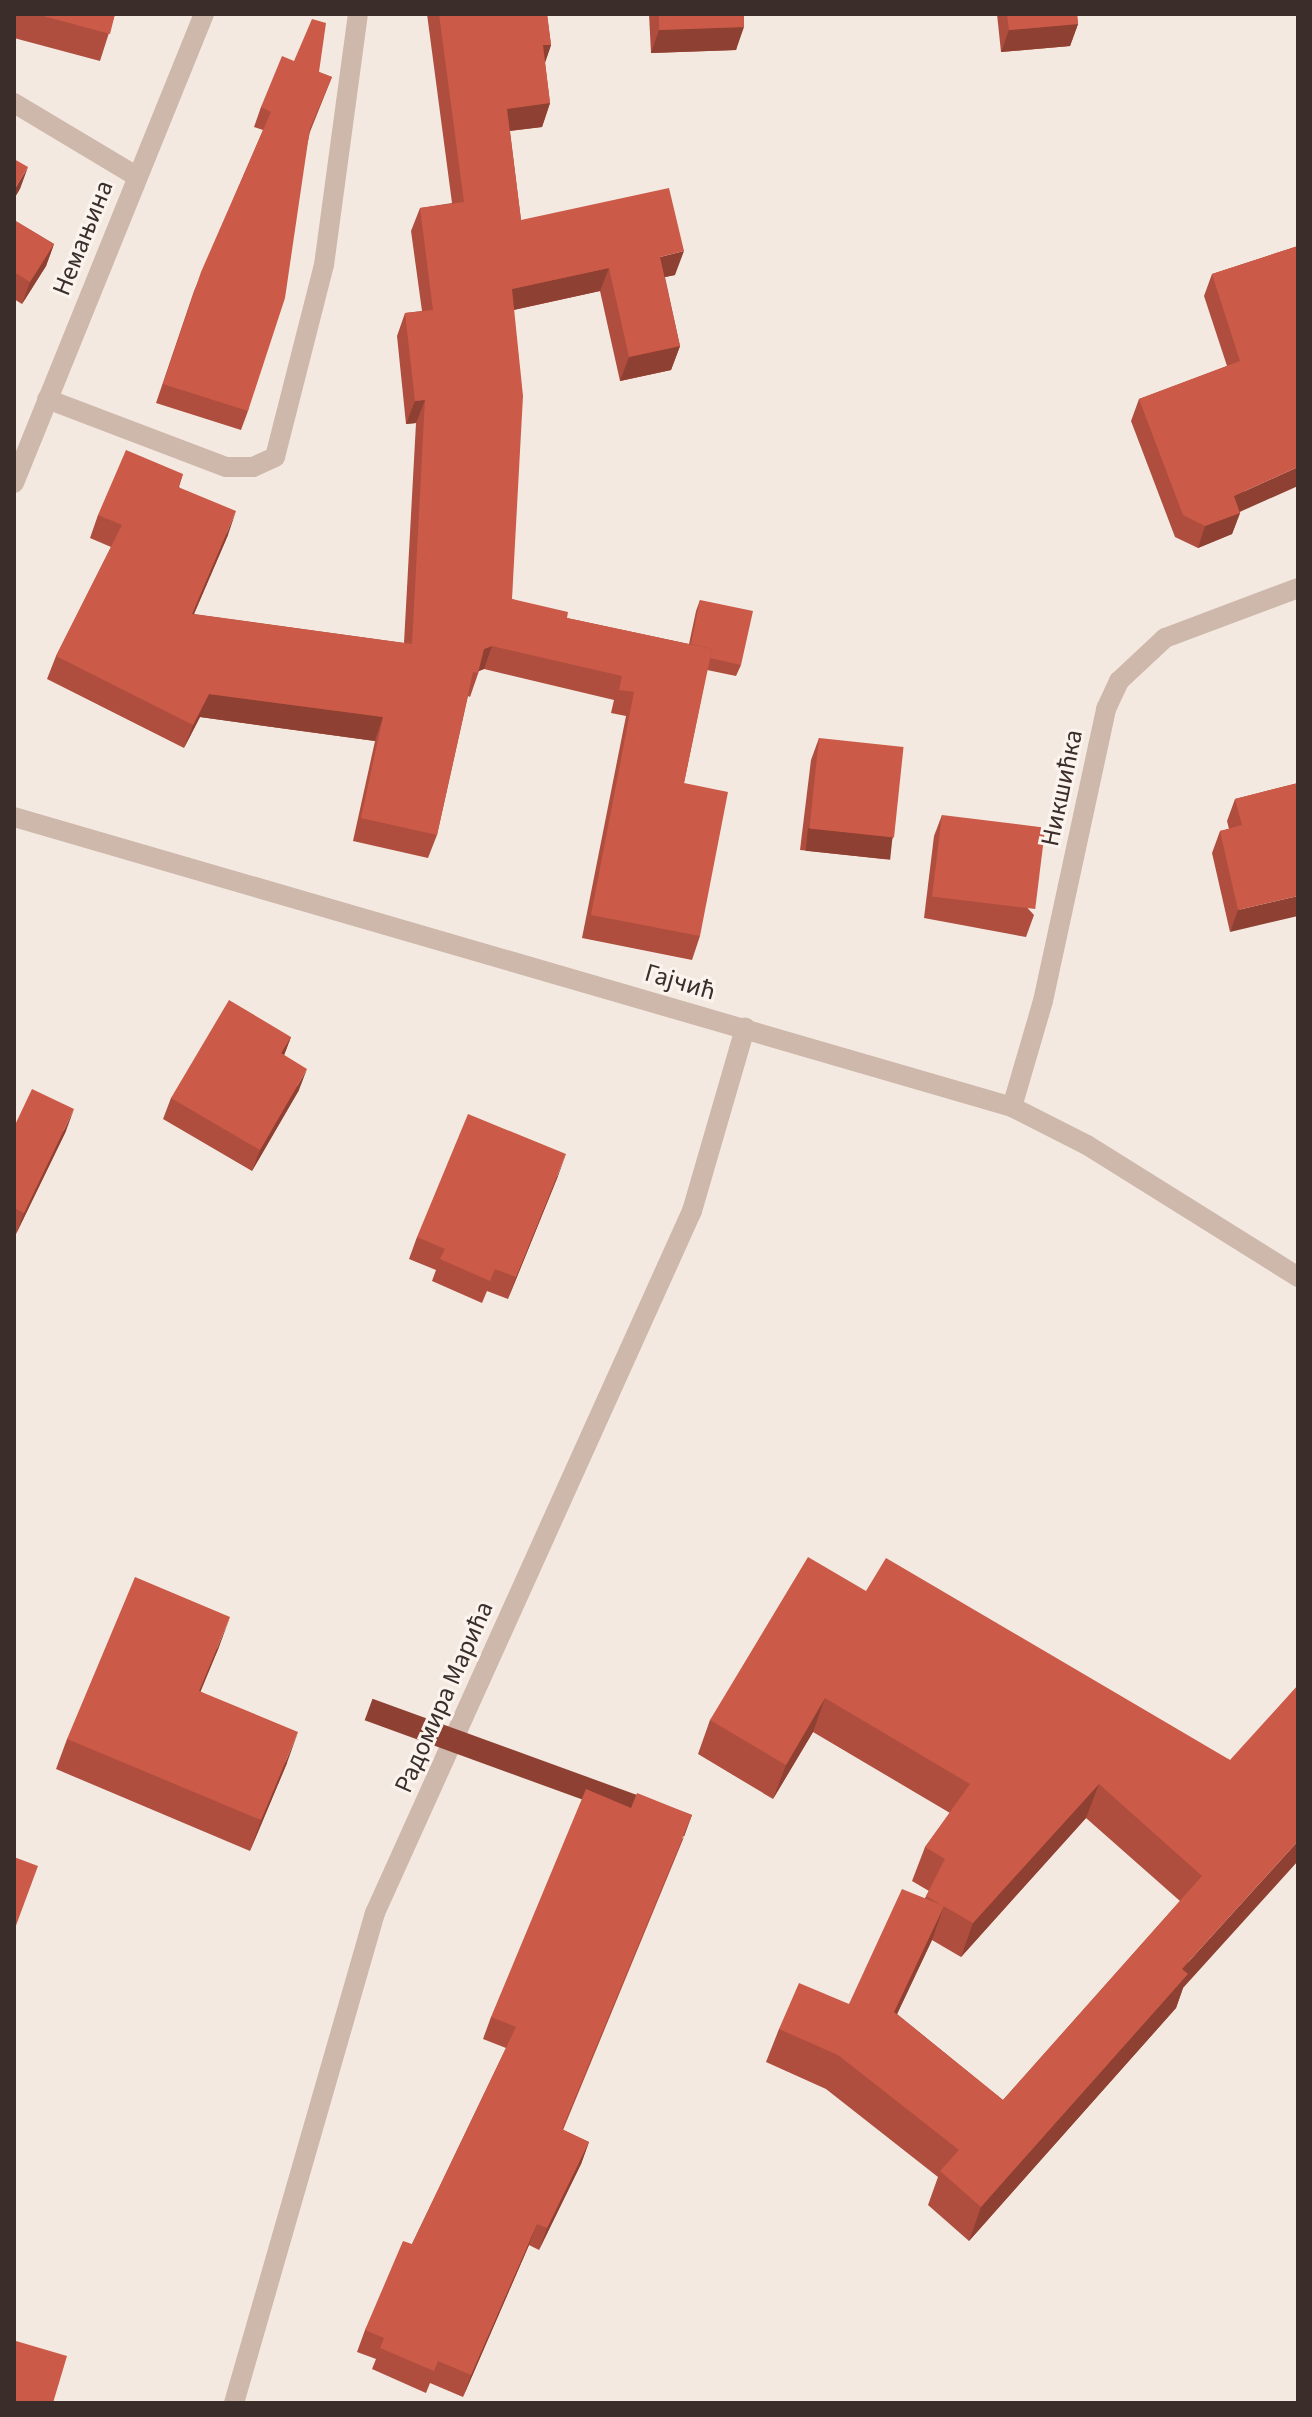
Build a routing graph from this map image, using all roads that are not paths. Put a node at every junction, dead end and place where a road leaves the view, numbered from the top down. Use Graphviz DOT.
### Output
graph roads {
  1 [pos="204,14"];
  2 [pos="358,14"];
  3 [pos="14,103"];
  4 [pos="136,176"];
  5 [pos="47,399"];
  6 [pos="14,483"];
  7 [pos="1298,588"];
  8 [pos="14,817"];
  9 [pos="745,1028"];
  10 [pos="1012,1107"];
  11 [pos="1298,1277"];
  12 [pos="234,2403"];
  1 -- 4 [label="street, Немањина"];
  2 -- 5 [label="street"];
  3 -- 4 [label="street"];
  4 -- 5 [label="street, Немањина"];
  5 -- 6 [label="street, Немањина"];
  7 -- 10 [label="street, Никшићка"];
  8 -- 9 [label="street, Гајчић"];
  9 -- 10 [label="street, Гајчић"];
  9 -- 12 [label="street, Радомира Марића"];
  10 -- 11 [label="street, Гајчић"];
}
